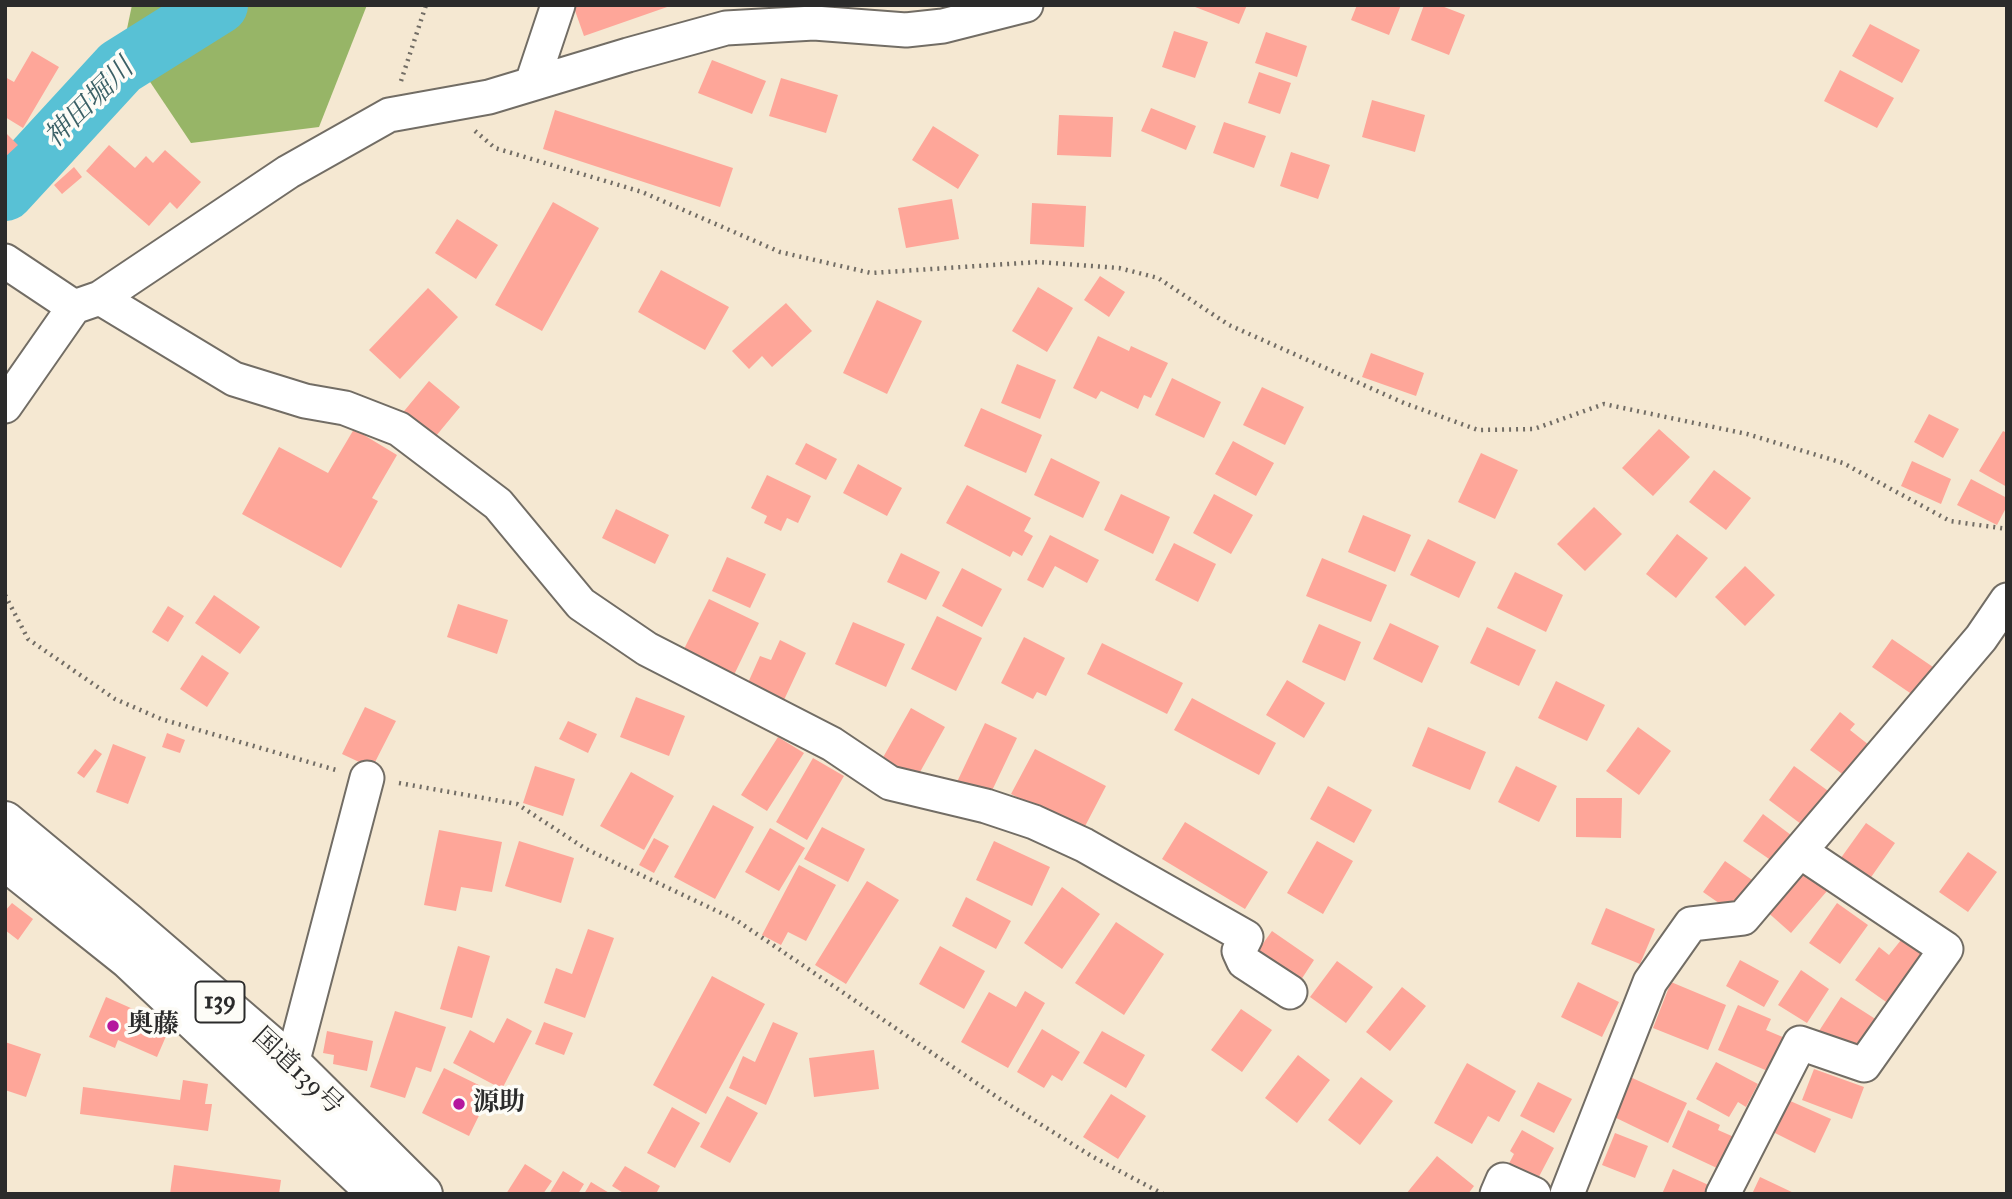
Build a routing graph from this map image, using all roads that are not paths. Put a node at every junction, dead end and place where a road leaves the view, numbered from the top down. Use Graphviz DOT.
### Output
graph roads {
  1 [pos="558,5"];
  2 [pos="1026,5"];
  3 [pos="908,18"];
  4 [pos="532,83"];
  5 [pos="5,261"];
  6 [pos="87,303"];
  7 [pos="5,406"];
  8 [pos="2007,600"];
  9 [pos="367,778"];
  10 [pos="5,821"];
  11 [pos="1801,852"];
  12 [pos="5,861"];
  13 [pos="1290,992"];
  14 [pos="292,1064"];
  15 [pos="377,1194"];
  16 [pos="423,1194"];
  17 [pos="1497,1194"];
  18 [pos="1534,1194"];
  19 [pos="1567,1194"];
  20 [pos="1723,1194"];
  1 -- 4 [label="street"];
  2 -- 3 [label="street"];
  3 -- 4 [label="street"];
  4 -- 6 [label="street"];
  5 -- 6 [label="street"];
  6 -- 7 [label="street"];
  6 -- 13 [label="street"];
  8 -- 11 [label="street"];
  9 -- 14 [label="street"];
  10 -- 14 [label="highway, 国道139号 / 139"];
  11 -- 19 [label="street"];
  11 -- 20 [label="street"];
  12 -- 15 [label="highway, 国道139号 / 139"];
  14 -- 16 [label="highway, 国道139号 / 139"];
  17 -- 18 [label="street"];
}
